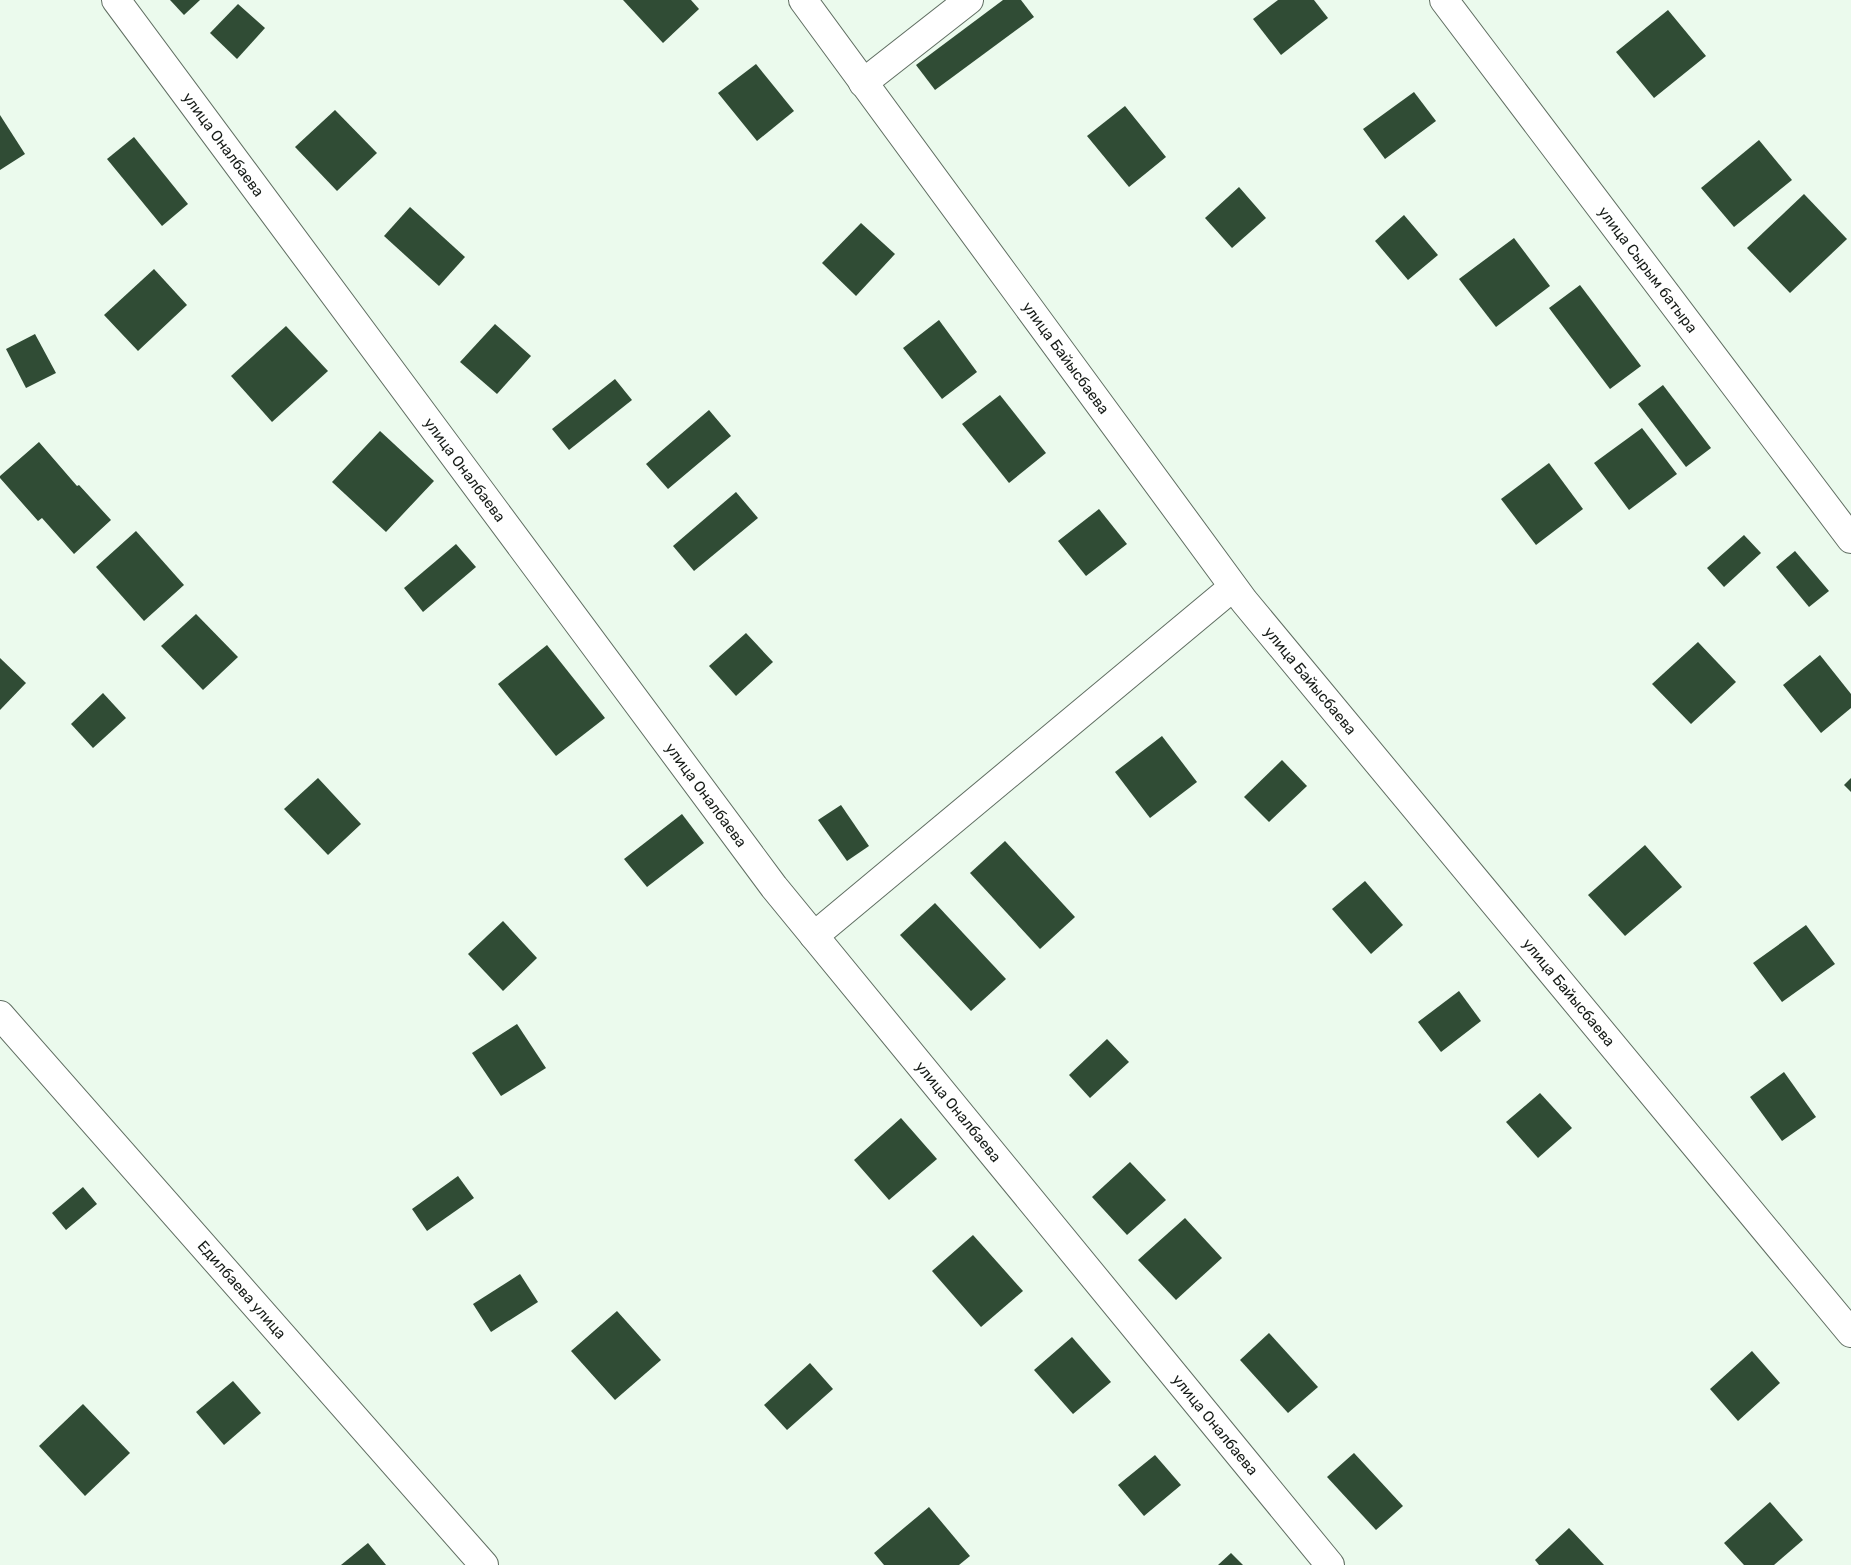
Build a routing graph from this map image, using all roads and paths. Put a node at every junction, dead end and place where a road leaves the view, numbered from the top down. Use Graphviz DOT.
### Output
graph roads {
  1 [pos="116,0"];
  2 [pos="803,0"];
  3 [pos="969,0"];
  4 [pos="1444,0"];
  5 [pos="863,83"];
  6 [pos="1851,539"];
  7 [pos="1233,587"];
  8 [pos="814,936"];
  9 [pos="0,1015"];
  10 [pos="1851,1333"];
  11 [pos="484,1565"];
  12 [pos="1330,1565"];
  1 -- 8 [label="street, улица Оналбаева"];
  2 -- 5 [label="street, улица Байысбаева"];
  3 -- 5 [label="street"];
  4 -- 6 [label="street, улица Сырым батыра"];
  5 -- 7 [label="street, улица Байысбаева"];
  7 -- 8 [label="street"];
  7 -- 10 [label="street, улица Байысбаева"];
  8 -- 12 [label="street, улица Оналбаева"];
  9 -- 11 [label="street, Едилбаева улица"];
}
